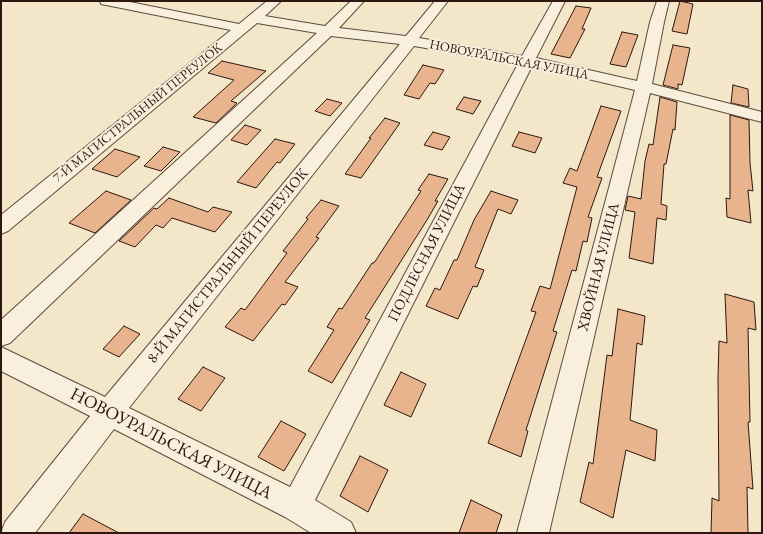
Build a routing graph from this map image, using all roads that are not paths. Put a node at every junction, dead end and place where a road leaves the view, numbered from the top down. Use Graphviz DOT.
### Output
graph roads {
  1 [pos="106,1"];
  2 [pos="275,1"];
  3 [pos="358,1"];
  4 [pos="442,1"];
  5 [pos="559,1"];
  6 [pos="664,1"];
  7 [pos="248,23"];
  8 [pos="328,31"];
  9 [pos="411,41"];
  10 [pos="527,61"];
  11 [pos="644,87"];
  12 [pos="762,117"];
  13 [pos="1,226"];
  14 [pos="1,335"];
  15 [pos="1,358"];
  16 [pos="110,413"];
  17 [pos="296,506"];
  18 [pos="16,533"];
  19 [pos="340,533"];
  20 [pos="533,533"];
  1 -- 7 [label="street, НОВОУРАЛЬСКАЯ УЛИЦА"];
  2 -- 7 [label="street, 7-Й МАГИСТРАЛЬНЫЙ ПЕРЕУЛОК"];
  3 -- 8 [label="street"];
  4 -- 9 [label="street, 8-Й МАГИСТРАЛЬНЫЙ ПЕРЕУЛОК"];
  5 -- 10 [label="street, ПОДЛЕСНАЯ УЛИЦА"];
  6 -- 11 [label="street, ХВОЙНАЯ УЛИЦА"];
  7 -- 8 [label="street, НОВОУРАЛЬСКАЯ УЛИЦА"];
  7 -- 13 [label="street, 7-Й МАГИСТРАЛЬНЫЙ ПЕРЕУЛОК"];
  8 -- 9 [label="street, НОВОУРАЛЬСКАЯ УЛИЦА"];
  8 -- 14 [label="street"];
  9 -- 10 [label="street, НОВОУРАЛЬСКАЯ УЛИЦА"];
  9 -- 16 [label="street, 8-Й МАГИСТРАЛЬНЫЙ ПЕРЕУЛОК"];
  10 -- 11 [label="street, НОВОУРАЛЬСКАЯ УЛИЦА"];
  10 -- 17 [label="street, ПОДЛЕСНАЯ УЛИЦА"];
  11 -- 12 [label="street, НОВОУРАЛЬСКАЯ УЛИЦА"];
  11 -- 20 [label="street, ХВОЙНАЯ УЛИЦА"];
  15 -- 16 [label="street, НОВОУРАЛЬСКАЯ УЛИЦА"];
  16 -- 17 [label="street, НОВОУРАЛЬСКАЯ УЛИЦА"];
  16 -- 18 [label="street, 8-Й МАГИСТРАЛЬНЫЙ ПЕРЕУЛОК"];
  17 -- 19 [label="street, НОВОУРАЛЬСКАЯ УЛИЦА"];
}
